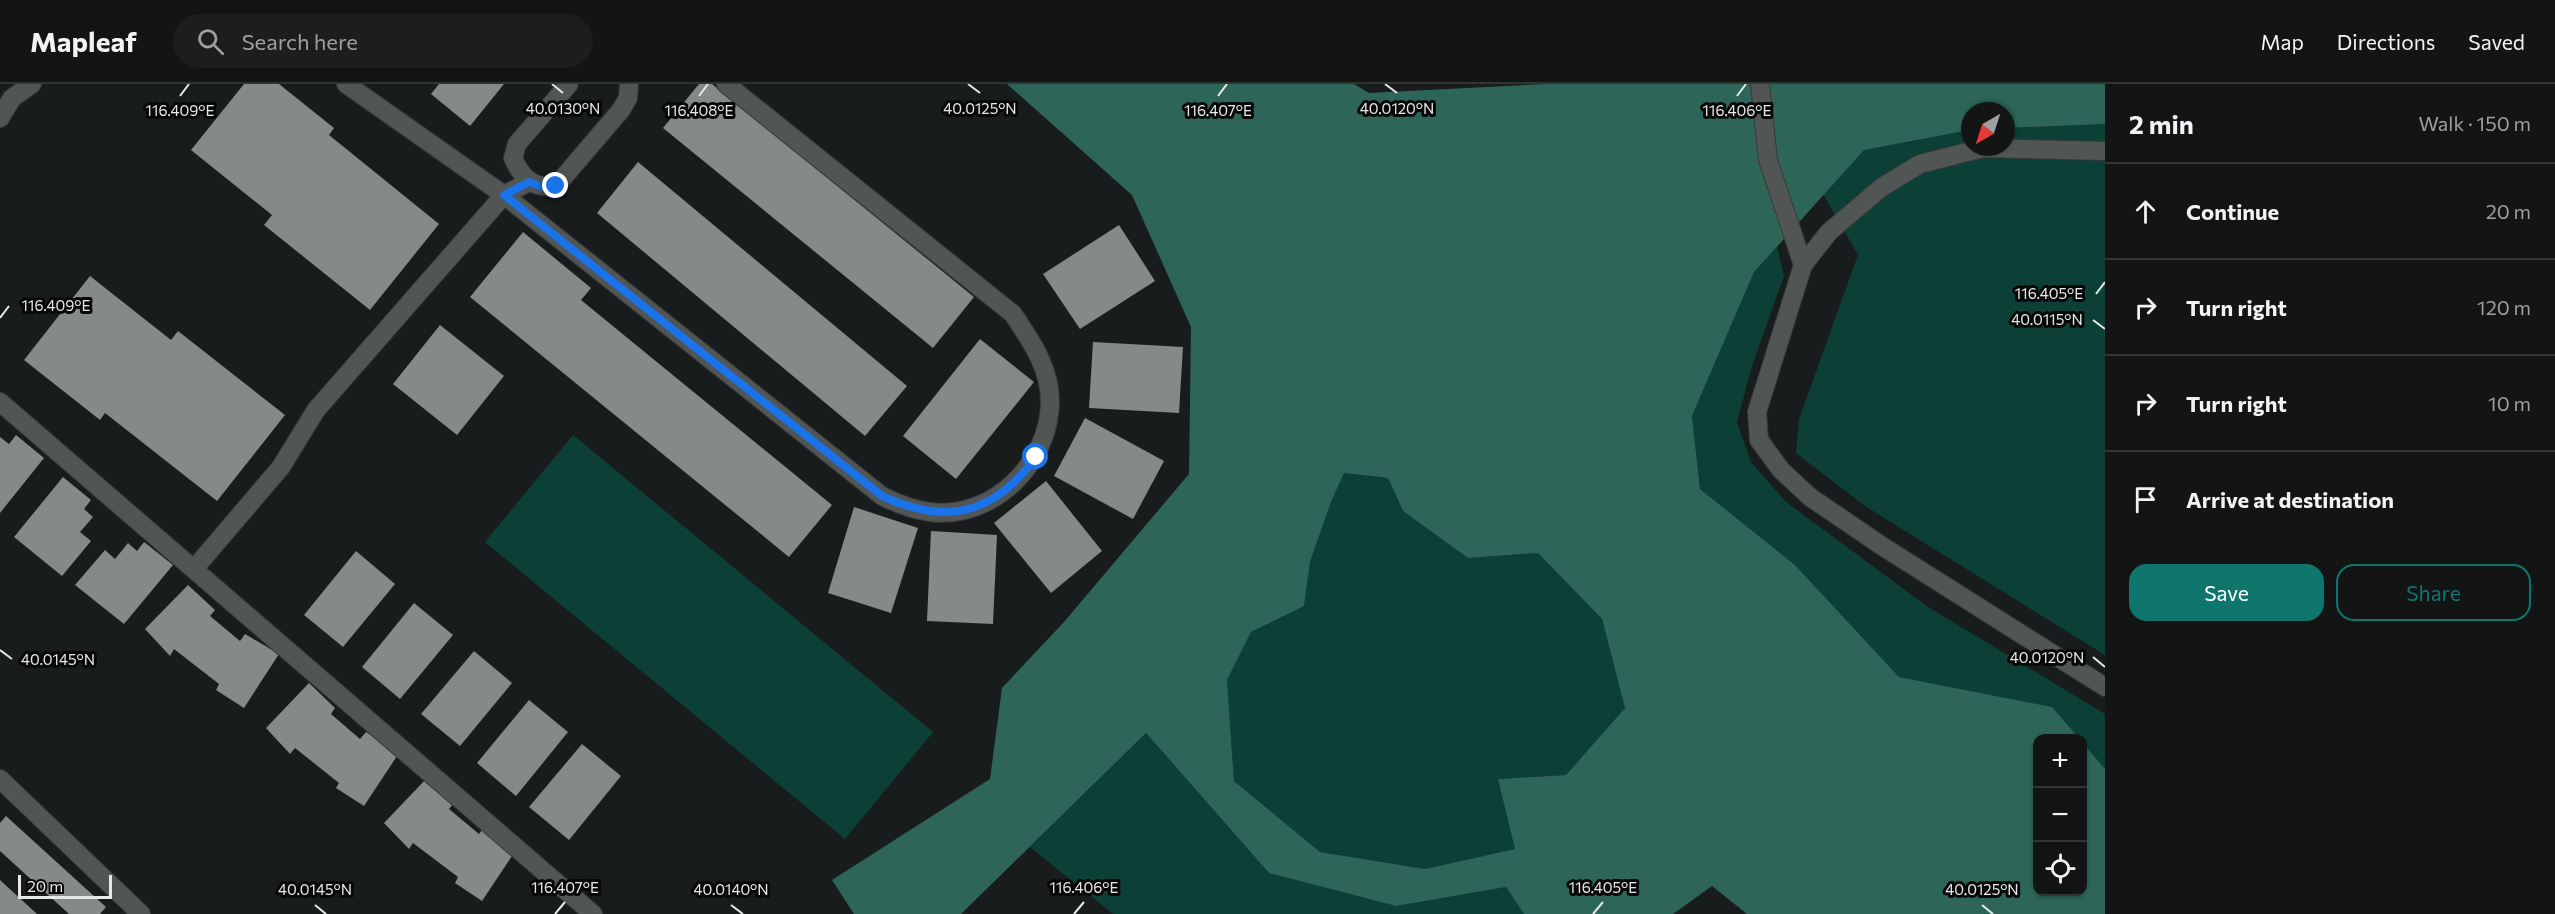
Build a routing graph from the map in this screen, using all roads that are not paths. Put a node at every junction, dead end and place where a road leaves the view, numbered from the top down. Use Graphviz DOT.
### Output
graph roads {
  1 [pos="32,84"];
  2 [pos="346,84"];
  3 [pos="569,84"];
  4 [pos="628,84"];
  5 [pos="726,84"];
  6 [pos="1760,84"];
  7 [pos="0,118"];
  8 [pos="2105,151"];
  9 [pos="529,182"];
  10 [pos="504,195"];
  11 [pos="1803,265"];
  12 [pos="0,402"];
  13 [pos="194,569"];
  14 [pos="2105,687"];
  15 [pos="0,779"];
  16 [pos="141,914"];
  17 [pos="593,914"];
  1 -- 7 [label="street"];
  2 -- 10 [label="street"];
  3 -- 9 [label="street"];
  4 -- 9 [label="street"];
  5 -- 10 [label="street"];
  6 -- 11 [label="street"];
  8 -- 11 [label="street"];
  9 -- 10 [label="street"];
  10 -- 13 [label="street"];
  11 -- 14 [label="street"];
  12 -- 13 [label="street"];
  13 -- 17 [label="street"];
  15 -- 16 [label="street"];
}
